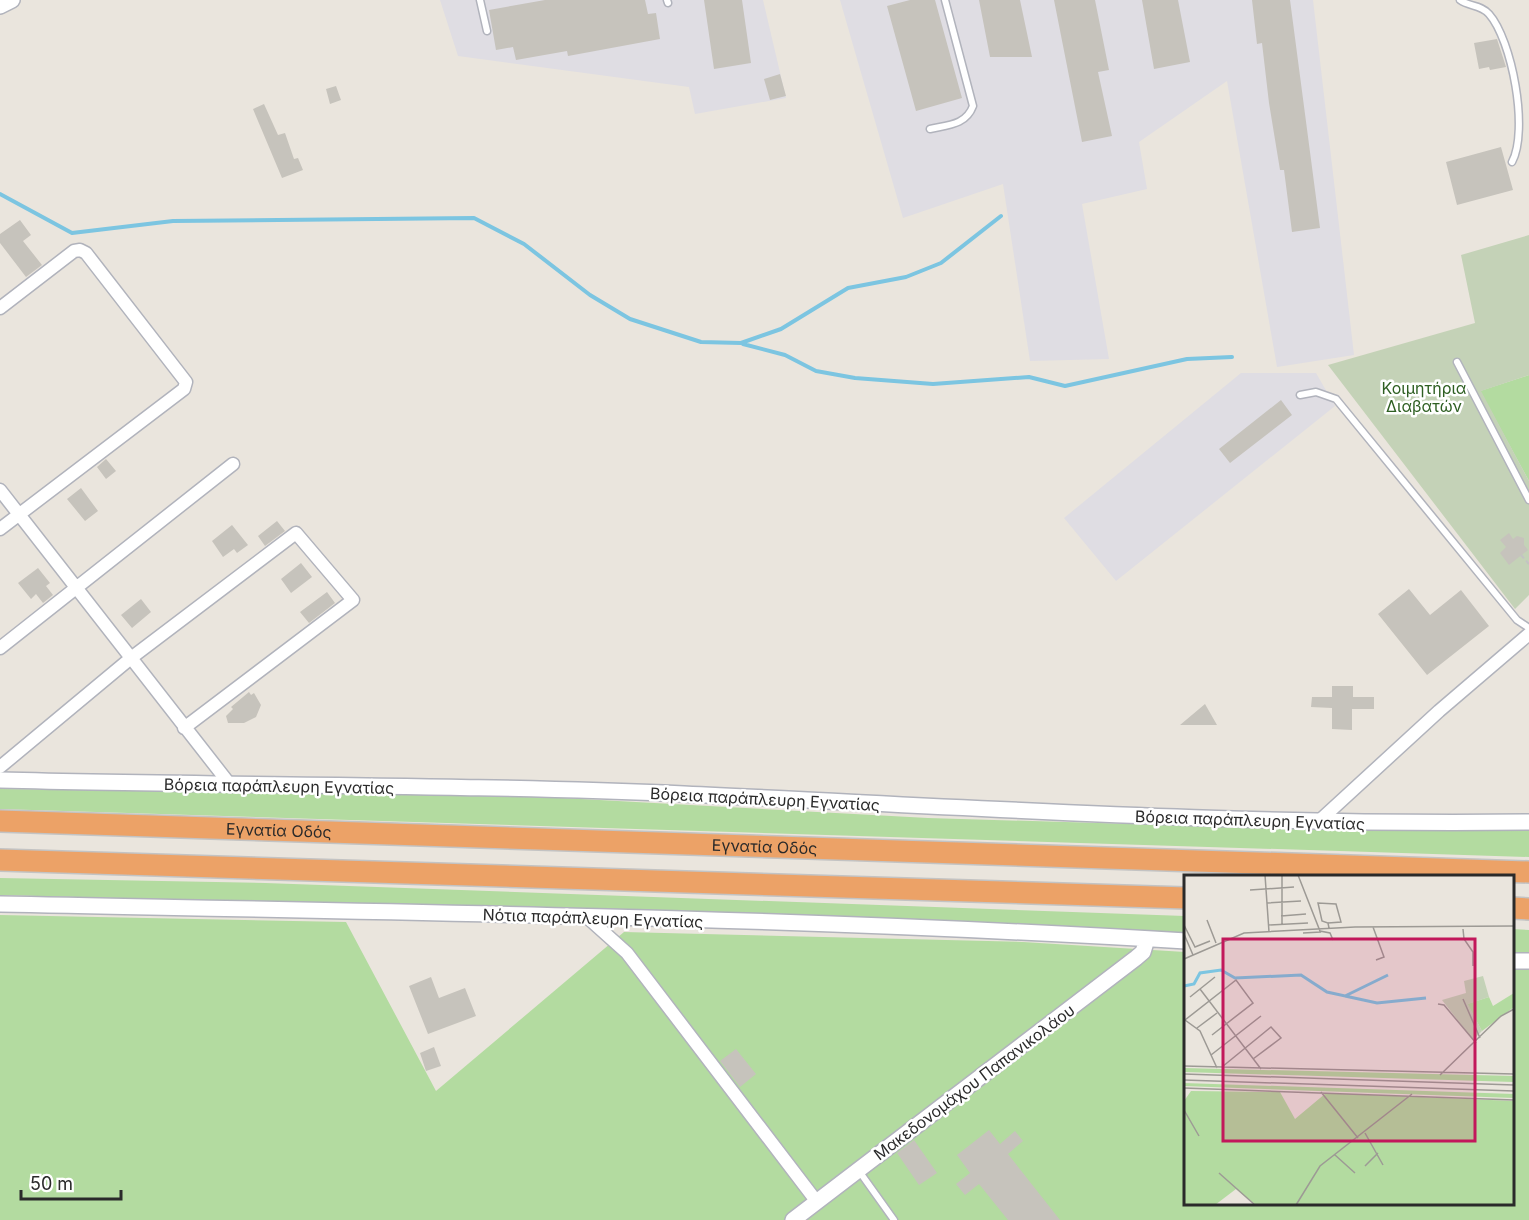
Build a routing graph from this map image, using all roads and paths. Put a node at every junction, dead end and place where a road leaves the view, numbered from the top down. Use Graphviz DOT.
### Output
graph roads {
  1 [pos="12,0"];
  2 [pos="480,0"];
  3 [pos="945,0"];
  4 [pos="1460,0"];
  5 [pos="0,6"];
  6 [pos="487,31"];
  7 [pos="930,129"];
  8 [pos="1512,162"];
  9 [pos="0,308"];
  10 [pos="1457,362"];
  11 [pos="1300,394"];
  12 [pos="233,464"];
  13 [pos="0,490"];
  14 [pos="1529,500"];
  15 [pos="19,514"];
  16 [pos="0,529"];
  17 [pos="1521,555"];
  18 [pos="1529,564"];
  19 [pos="75,588"];
  20 [pos="1529,628"];
  21 [pos="1529,634"];
  22 [pos="0,648"];
  23 [pos="130,658"];
  24 [pos="184,728"];
  25 [pos="0,766"];
  26 [pos="0,780"];
  27 [pos="231,786"];
  28 [pos="0,821"];
  29 [pos="1529,822"];
  30 [pos="1317,823"];
  31 [pos="0,861"];
  32 [pos="1529,872"];
  33 [pos="1184,898"];
  34 [pos="0,904"];
  35 [pos="1514,908"];
  36 [pos="1529,909"];
  37 [pos="588,918"];
  38 [pos="1147,939"];
  39 [pos="1184,941"];
  40 [pos="859,1170"];
  41 [pos="817,1202"];
  42 [pos="793,1220"];
  43 [pos="894,1220"];
  1 -- 5 [label="street"];
  2 -- 6 [label="lane"];
  3 -- 7 [label="lane"];
  4 -- 8 [label="lane"];
  9 -- 15 [label="street"];
  10 -- 14 [label="lane"];
  11 -- 20 [label="lane"];
  12 -- 19 [label="street"];
  13 -- 15 [label="street"];
  15 -- 16 [label="street"];
  15 -- 19 [label="street"];
  17 -- 18 [label="path"];
  19 -- 22 [label="street"];
  19 -- 23 [label="street"];
  21 -- 30 [label="street"];
  23 -- 24 [label="street"];
  23 -- 24 [label="street"];
  23 -- 25 [label="street"];
  24 -- 27 [label="street"];
  26 -- 27 [label="street, Βόρεια παράπλευρη Εγνατίας"];
  27 -- 30 [label="street, Βόρεια παράπλευρη Εγνατίας"];
  28 -- 32 [label="highway, Εγνατία Οδός"];
  29 -- 30 [label="street, Βόρεια παράπλευρη Εγνατίας"];
  31 -- 33 [label="highway"];
  34 -- 37 [label="street, Νότια παράπλευρη Εγνατίας"];
  35 -- 36 [label="highway"];
  37 -- 38 [label="street, Νότια παράπλευρη Εγνατίας"];
  37 -- 41 [label="street"];
  38 -- 39 [label="street, Νότια παράπλευρη Εγνατίας"];
  38 -- 40 [label="street, Μακεδονομάχου Παπανικολάου"];
  40 -- 41 [label="street, Μακεδονομάχου Παπανικολάου"];
  40 -- 43 [label="lane"];
  41 -- 42 [label="street, Μακεδονομάχου Παπανικολάου"];
}
